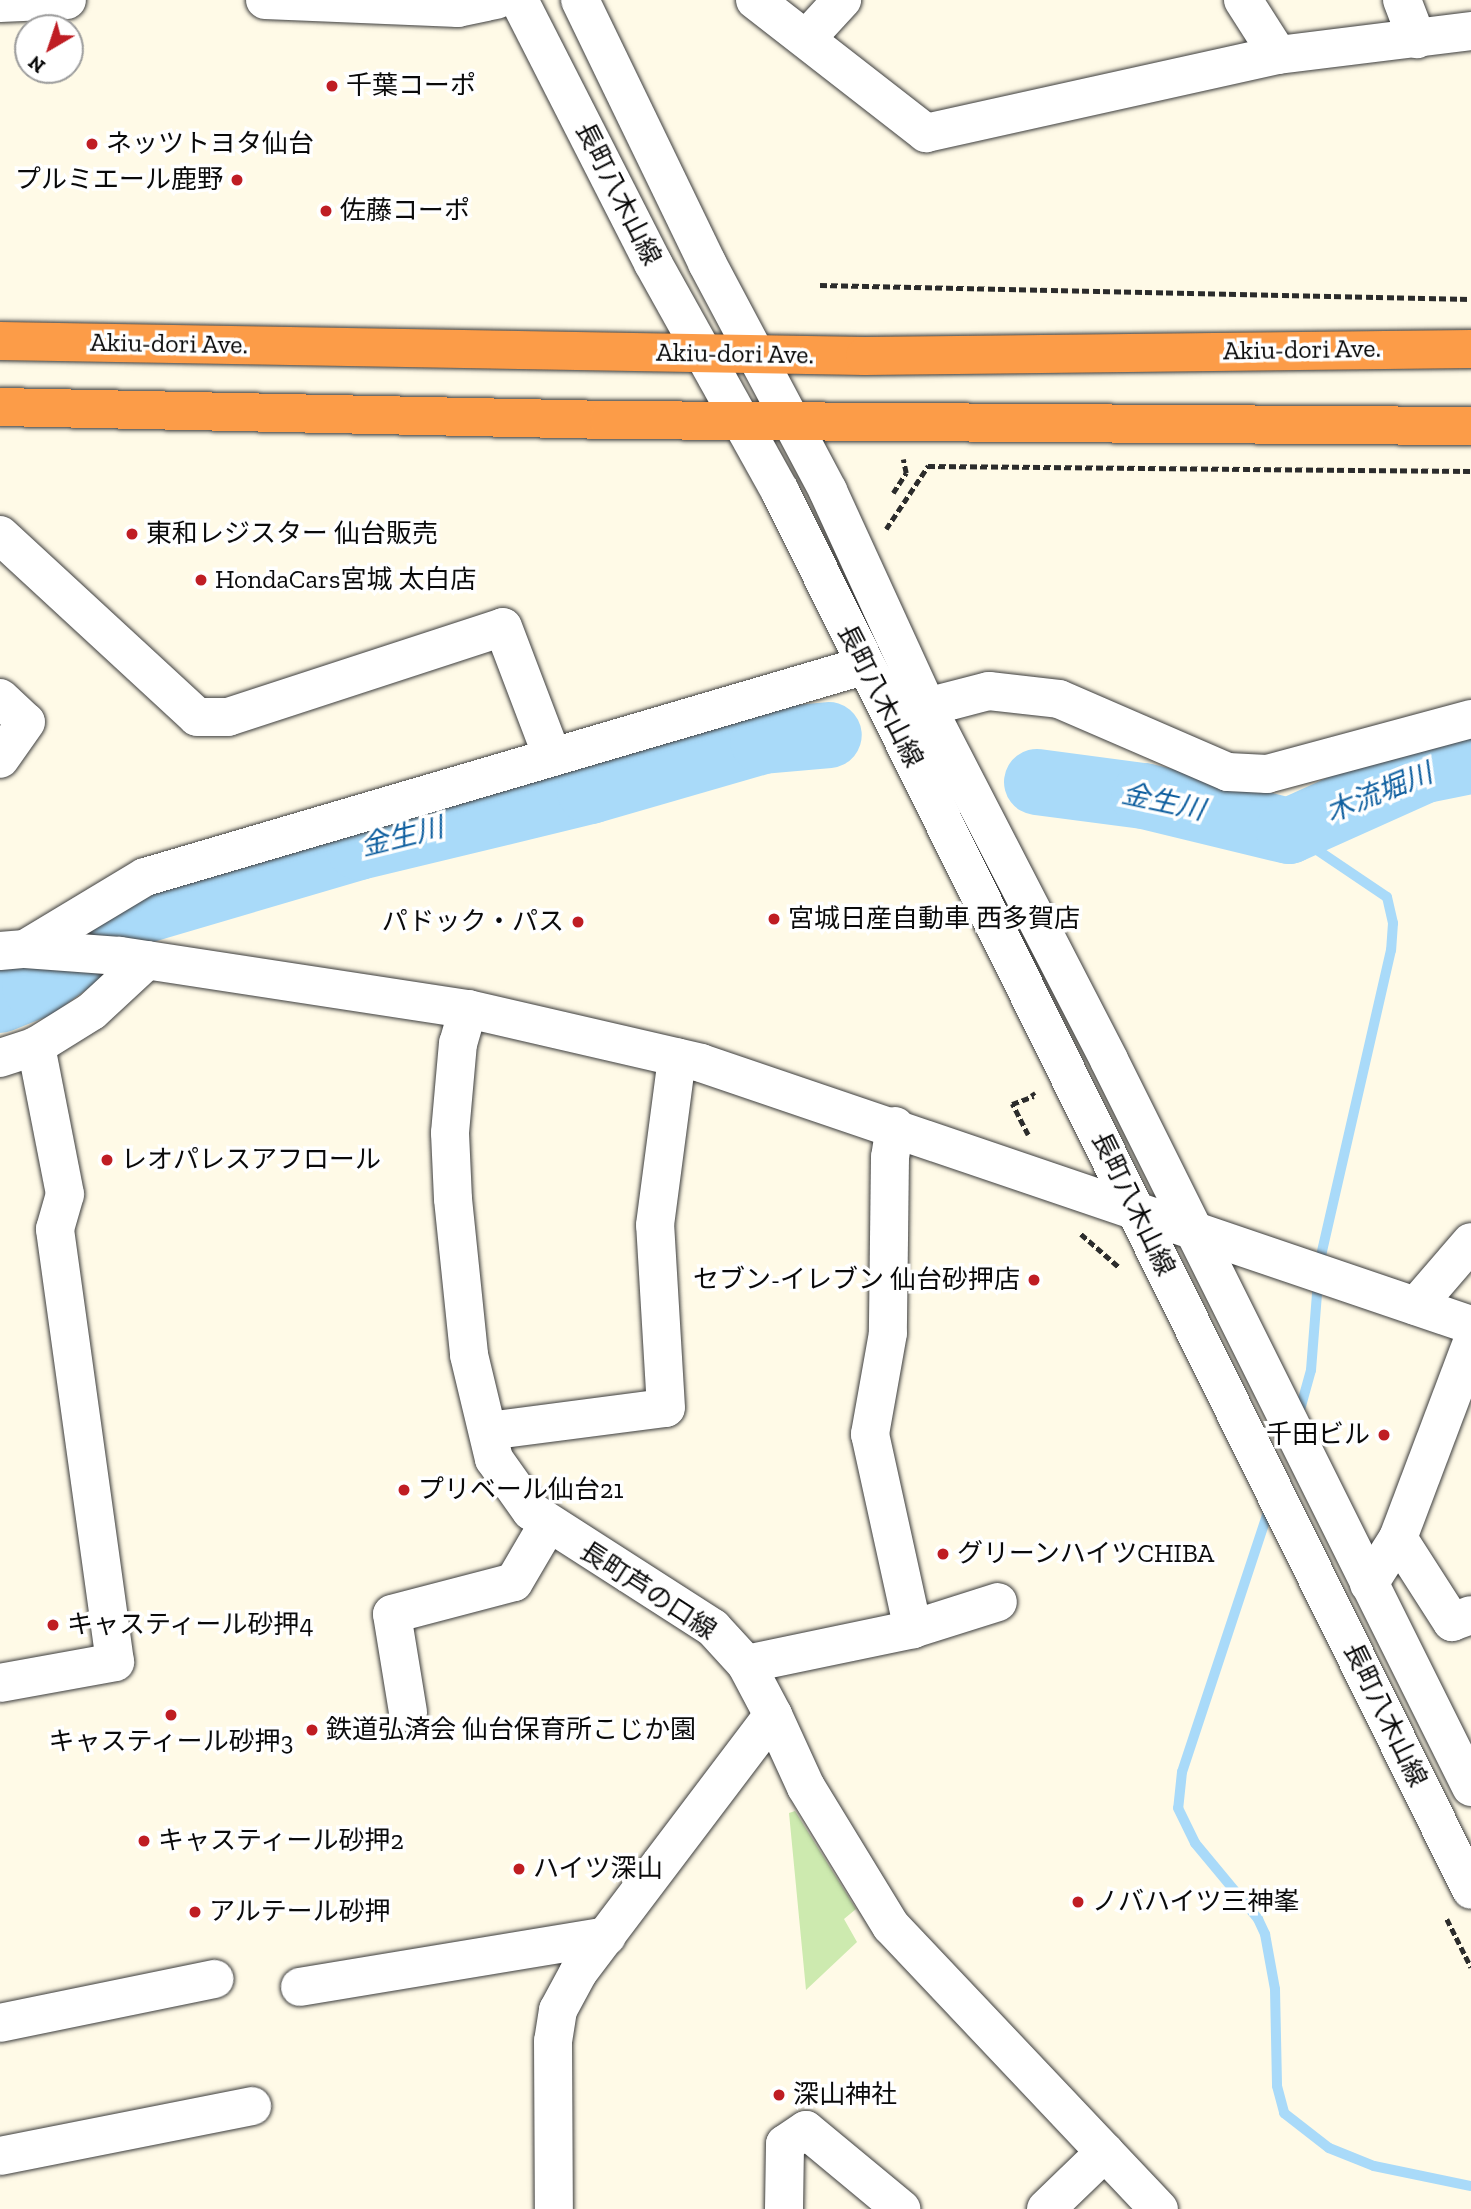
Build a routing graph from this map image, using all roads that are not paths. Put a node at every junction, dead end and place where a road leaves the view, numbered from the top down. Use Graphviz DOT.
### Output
graph roads {
  1 [pos="67,0"];
  2 [pos="265,0"];
  3 [pos="497,0"];
  4 [pos="519,0"];
  5 [pos="580,0"];
  6 [pos="755,0"];
  7 [pos="842,0"];
  8 [pos="1243,0"];
  9 [pos="1402,0"];
  10 [pos="0,2"];
  11 [pos="1471,31"];
  12 [pos="807,38"];
  13 [pos="1417,39"];
  14 [pos="1278,55"];
  15 [pos="0,341"];
  16 [pos="1471,349"];
  17 [pos="703,354"];
  18 [pos="756,354"];
  19 [pos="0,407"];
  20 [pos="741,421"];
  21 [pos="791,421"];
  22 [pos="1471,426"];
  23 [pos="0,535"];
  24 [pos="863,666"];
  25 [pos="0,698"];
  26 [pos="927,707"];
  27 [pos="1471,719"];
  28 [pos="552,756"];
  29 [pos="0,759"];
  30 [pos="27,950"];
  31 [pos="133,958"];
  32 [pos="468,1009"];
  33 [pos="36,1046"];
  34 [pos="677,1057"];
  35 [pos="0,1058"];
  36 [pos="895,1126"];
  37 [pos="1134,1207"];
  38 [pos="1193,1228"];
  39 [pos="1471,1242"];
  40 [pos="1416,1306"];
  41 [pos="1471,1325"];
  42 [pos="1471,1345"];
  43 [pos="488,1431"];
  44 [pos="548,1524"];
  45 [pos="1398,1538"];
  46 [pos="1369,1584"];
  47 [pos="998,1602"];
  48 [pos="1471,1615"];
  49 [pos="913,1629"];
  50 [pos="746,1664"];
  51 [pos="0,1683"];
  52 [pos="408,1712"];
  53 [pos="773,1715"];
  54 [pos="1471,1787"];
  55 [pos="1471,1891"];
  56 [pos="607,1936"];
  57 [pos="215,1979"];
  58 [pos="300,1987"];
  59 [pos="0,2023"];
  60 [pos="252,2106"];
  61 [pos="1105,2152"];
  62 [pos="0,2156"];
  63 [pos="549,2208"];
  64 [pos="784,2209"];
  65 [pos="901,2209"];
  66 [pos="1046,2209"];
  67 [pos="1160,2209"];
  1 -- 10 [label="street"];
  2 -- 3 [label="street"];
  4 -- 17 [label="street, 長町八木山線"];
  5 -- 18 [label="street"];
  6 -- 12 [label="street"];
  7 -- 12 [label="street"];
  8 -- 14 [label="street"];
  9 -- 13 [label="street"];
  11 -- 13 [label="street"];
  12 -- 14 [label="street"];
  13 -- 14 [label="street"];
  15 -- 17 [label="highway, Akiu-dori Ave."];
  16 -- 18 [label="highway, Akiu-dori Ave."];
  17 -- 18 [label="highway, Akiu-dori Ave."];
  17 -- 20 [label="street, 長町八木山線"];
  18 -- 21 [label="street"];
  19 -- 20 [label="highway"];
  20 -- 21 [label="highway"];
  20 -- 24 [label="street, 長町八木山線"];
  21 -- 22 [label="highway"];
  21 -- 26 [label="street"];
  23 -- 28 [label="street"];
  24 -- 28 [label="street"];
  24 -- 37 [label="street, 長町八木山線"];
  25 -- 29 [label="street"];
  26 -- 27 [label="street"];
  26 -- 38 [label="street"];
  28 -- 30 [label="street"];
  30 -- 31 [label="street"];
  31 -- 32 [label="street"];
  31 -- 33 [label="street"];
  32 -- 34 [label="street"];
  32 -- 43 [label="street, 長町芦の口線"];
  33 -- 35 [label="street"];
  33 -- 51 [label="street"];
  34 -- 36 [label="street"];
  34 -- 43 [label="street"];
  36 -- 37 [label="street"];
  36 -- 49 [label="street"];
  37 -- 38 [label="street"];
  37 -- 55 [label="street, 長町八木山線"];
  38 -- 40 [label="street"];
  38 -- 46 [label="street"];
  39 -- 40 [label="street"];
  40 -- 41 [label="street"];
  42 -- 45 [label="street"];
  43 -- 44 [label="street, 長町芦の口線"];
  44 -- 50 [label="street, 長町芦の口線"];
  44 -- 52 [label="street"];
  45 -- 46 [label="street"];
  45 -- 48 [label="street"];
  46 -- 54 [label="street"];
  47 -- 49 [label="street"];
  49 -- 50 [label="street"];
  50 -- 53 [label="street, 長町芦の口線"];
  53 -- 56 [label="street"];
  53 -- 61 [label="street, 長町芦の口線"];
  56 -- 58 [label="street"];
  56 -- 63 [label="street"];
  57 -- 59 [label="street"];
  60 -- 62 [label="street"];
  61 -- 66 [label="street"];
  61 -- 67 [label="street, 長町芦の口線"];
  64 -- 65 [label="street"];
}
